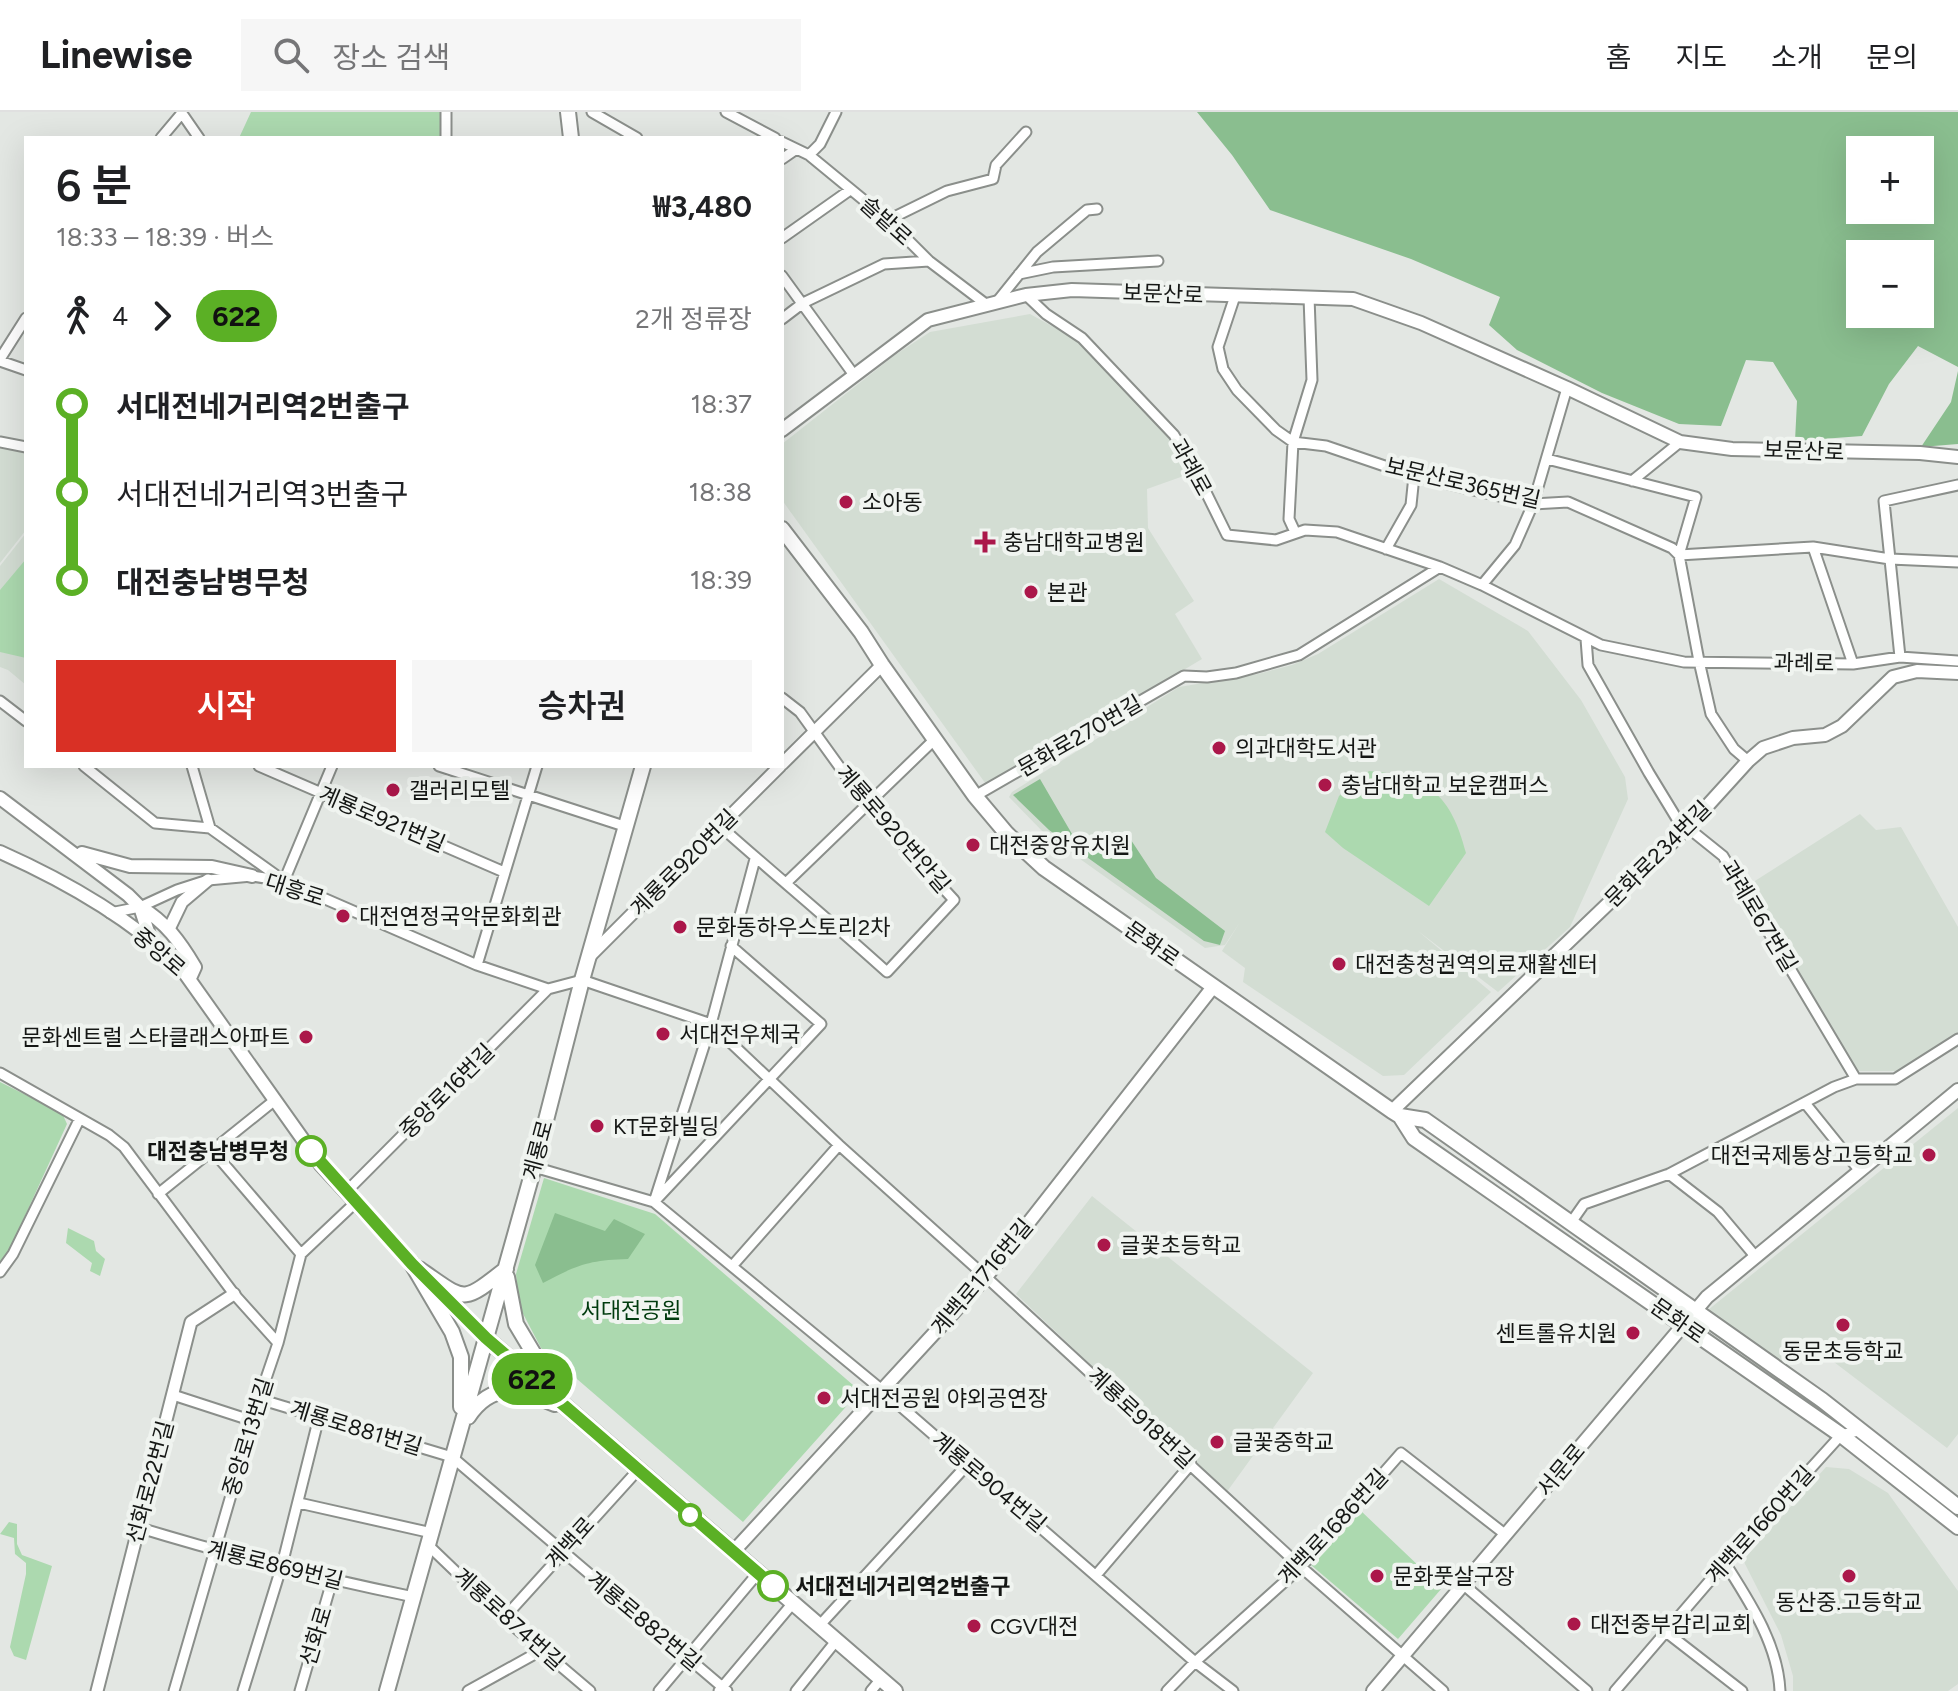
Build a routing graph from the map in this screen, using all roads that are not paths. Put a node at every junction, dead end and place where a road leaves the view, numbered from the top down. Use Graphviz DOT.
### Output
graph roads {
  1 [pos="446,112"];
  2 [pos="568,112"];
  3 [pos="592,112"];
  4 [pos="726,112"];
  5 [pos="836,112"];
  6 [pos="181,113"];
  7 [pos="1026,132"];
  8 [pos="163,136"];
  9 [pos="198,136"];
  10 [pos="446,136"];
  11 [pos="571,136"];
  12 [pos="634,136"];
  13 [pos="771,136"];
  14 [pos="784,143"];
  15 [pos="795,150"];
  16 [pos="809,155"];
  17 [pos="784,158"];
  18 [pos="850,190"];
  19 [pos="1097,209"];
  20 [pos="888,220"];
  21 [pos="784,237"];
  22 [pos="929,261"];
  23 [pos="1158,261"];
  24 [pos="1019,274"];
  25 [pos="784,279"];
  26 [pos="1026,295"];
  27 [pos="1235,296"];
  28 [pos="1309,297"];
  29 [pos="803,303"];
  30 [pos="992,304"];
  31 [pos="784,317"];
  32 [pos="24,321"];
  33 [pos="0,360"];
  34 [pos="24,369"];
  35 [pos="854,375"];
  36 [pos="1567,388"];
  37 [pos="784,428"];
  38 [pos="0,442"];
  39 [pos="1293,442"];
  40 [pos="1680,442"];
  41 [pos="24,447"];
  42 [pos="1958,457"];
  43 [pos="1547,459"];
  44 [pos="1414,476"];
  45 [pos="1632,481"];
  46 [pos="1958,485"];
  47 [pos="1533,504"];
  48 [pos="784,532"];
  49 [pos="1295,532"];
  50 [pos="1813,547"];
  51 [pos="1386,549"];
  52 [pos="1679,555"];
  53 [pos="1890,559"];
  54 [pos="1958,562"];
  55 [pos="1440,567"];
  56 [pos="1482,585"];
  57 [pos="1586,639"];
  58 [pos="1900,657"];
  59 [pos="1699,661"];
  60 [pos="1958,661"];
  61 [pos="1853,664"];
  62 [pos="882,665"];
  63 [pos="1958,673"];
  64 [pos="784,700"];
  65 [pos="0,701"];
  66 [pos="24,719"];
  67 [pos="813,732"];
  68 [pos="934,740"];
  69 [pos="1748,761"];
  70 [pos="784,762"];
  71 [pos="86,768"];
  72 [pos="193,768"];
  73 [pos="264,768"];
  74 [pos="331,768"];
  75 [pos="445,768"];
  76 [pos="536,768"];
  77 [pos="642,768"];
  78 [pos="778,768"];
  79 [pos="321,793"];
  80 [pos="528,795"];
  81 [pos="975,796"];
  82 [pos="0,798"];
  83 [pos="867,805"];
  84 [pos="624,826"];
  85 [pos="720,826"];
  86 [pos="1689,826"];
  87 [pos="210,828"];
  88 [pos="72,850"];
  89 [pos="0,852"];
  90 [pos="755,859"];
  91 [pos="504,872"];
  92 [pos="252,876"];
  93 [pos="208,880"];
  94 [pos="284,881"];
  95 [pos="787,882"];
  96 [pos="140,907"];
  97 [pos="110,913"];
  98 [pos="169,929"];
  99 [pos="150,938"];
  100 [pos="731,946"];
  101 [pos="587,960"];
  102 [pos="477,965"];
  103 [pos="190,978"];
  104 [pos="582,980"];
  105 [pos="1213,987"];
  106 [pos="548,989"];
  107 [pos="711,1024"];
  108 [pos="1958,1039"];
  109 [pos="0,1073"];
  110 [pos="772,1079"];
  111 [pos="1856,1079"];
  112 [pos="1958,1090"];
  113 [pos="275,1100"];
  114 [pos="1805,1103"];
  115 [pos="1396,1113"];
  116 [pos="79,1120"];
  117 [pos="839,1145"];
  118 [pos="212,1150"];
  119 [pos="534,1167"];
  120 [pos="1859,1170"];
  121 [pos="1669,1174"];
  122 [pos="345,1193"];
  123 [pos="158,1194"];
  124 [pos="654,1202"];
  125 [pos="355,1203"];
  126 [pos="1570,1224"];
  127 [pos="301,1254"];
  128 [pos="1755,1256"];
  129 [pos="412,1264"];
  130 [pos="733,1265"];
  131 [pos="506,1269"];
  132 [pos="0,1272"];
  133 [pos="986,1277"];
  134 [pos="236,1297"];
  135 [pos="1694,1311"];
  136 [pos="1682,1324"];
  137 [pos="486,1338"];
  138 [pos="278,1343"];
  139 [pos="882,1390"];
  140 [pos="173,1395"];
  141 [pos="259,1399"];
  142 [pos="565,1408"];
  143 [pos="319,1417"];
  144 [pos="253,1421"];
  145 [pos="1862,1430"];
  146 [pos="460,1431"];
  147 [pos="1841,1435"];
  148 [pos="452,1457"];
  149 [pos="1191,1464"];
  150 [pos="967,1465"];
  151 [pos="638,1470"];
  152 [pos="299,1503"];
  153 [pos="1958,1507"];
  154 [pos="137,1527"];
  155 [pos="1958,1527"];
  156 [pos="1506,1535"];
  157 [pos="431,1540"];
  158 [pos="214,1550"];
  159 [pos="562,1551"];
  160 [pos="733,1552"];
  161 [pos="1725,1563"];
  162 [pos="282,1565"];
  163 [pos="1301,1567"];
  164 [pos="758,1573"];
  165 [pos="1097,1574"];
  166 [pos="332,1581"];
  167 [pos="1464,1585"];
  168 [pos="414,1597"];
  169 [pos="793,1603"];
  170 [pos="504,1618"];
  171 [pos="819,1626"];
  172 [pos="1666,1632"];
  173 [pos="836,1641"];
  174 [pos="542,1650"];
  175 [pos="1403,1656"];
  176 [pos="688,1658"];
  177 [pos="1195,1662"];
  178 [pos="876,1685"];
  179 [pos="722,1690"];
  180 [pos="97,1691"];
  181 [pos="174,1691"];
  182 [pos="243,1691"];
  183 [pos="300,1691"];
  184 [pos="387,1691"];
  185 [pos="468,1691"];
  186 [pos="590,1691"];
  187 [pos="659,1691"];
  188 [pos="796,1691"];
  189 [pos="895,1691"];
  190 [pos="1167,1691"];
  191 [pos="1233,1691"];
  192 [pos="1373,1691"];
  193 [pos="1443,1691"];
  194 [pos="1587,1691"];
  195 [pos="1615,1691"];
  196 [pos="1742,1691"];
  197 [pos="1780,1691"];
  1 -- 10 [label="street"];
  2 -- 11 [label="main road"];
  3 -- 12 [label="street"];
  4 -- 13 [label="street"];
  5 -- 16 [label="street"];
  6 -- 8 [label="street"];
  6 -- 9 [label="street"];
  7 -- 20 [label="street"];
  14 -- 15 [label="street, 솔밭로"];
  15 -- 16 [label="street, 솔밭로"];
  15 -- 17 [label="street"];
  16 -- 18 [label="street, 솔밭로"];
  18 -- 20 [label="street, 솔밭로"];
  18 -- 21 [label="street"];
  19 -- 24 [label="street"];
  20 -- 22 [label="street, 솔밭로"];
  22 -- 29 [label="street"];
  22 -- 30 [label="street, 솔밭로"];
  23 -- 24 [label="street"];
  24 -- 30 [label="street"];
  25 -- 29 [label="street"];
  26 -- 27 [label="main road, 보문산로"];
  26 -- 30 [label="main road, 보문산로"];
  26 -- 49 [label="street, 과례로"];
  27 -- 28 [label="main road, 보문산로"];
  27 -- 39 [label="street"];
  28 -- 36 [label="main road, 보문산로"];
  28 -- 39 [label="street"];
  29 -- 31 [label="street"];
  29 -- 35 [label="street"];
  30 -- 35 [label="main road, 보문산로"];
  32 -- 33 [label="street"];
  33 -- 34 [label="street"];
  35 -- 37 [label="main road, 보문산로"];
  36 -- 40 [label="main road, 보문산로"];
  36 -- 43 [label="street"];
  38 -- 41 [label="street"];
  39 -- 44 [label="street, 보문산로365번길"];
  39 -- 49 [label="street"];
  40 -- 42 [label="main road, 보문산로"];
  40 -- 45 [label="street"];
  43 -- 45 [label="street"];
  43 -- 47 [label="street"];
  44 -- 47 [label="street, 보문산로365번길"];
  44 -- 51 [label="street"];
  45 -- 52 [label="street"];
  46 -- 53 [label="street"];
  47 -- 52 [label="street, 보문산로365번길"];
  47 -- 56 [label="street"];
  48 -- 62 [label="main road, 문화로"];
  49 -- 51 [label="street, 과례로"];
  50 -- 52 [label="street"];
  50 -- 53 [label="street"];
  50 -- 61 [label="street, 과례로"];
  51 -- 55 [label="street, 과례로"];
  52 -- 59 [label="street"];
  53 -- 54 [label="street"];
  53 -- 58 [label="street"];
  55 -- 56 [label="street, 과례로"];
  55 -- 81 [label="street, 문화로270번길"];
  56 -- 57 [label="street, 과례로"];
  57 -- 59 [label="street, 과례로"];
  57 -- 86 [label="street, 과례로67번길"];
  58 -- 60 [label="street, 과례로"];
  58 -- 61 [label="street, 과례로"];
  59 -- 61 [label="street, 과례로"];
  59 -- 69 [label="street"];
  62 -- 67 [label="street, 계룡로920번길"];
  62 -- 68 [label="main road, 문화로"];
  63 -- 69 [label="main road, 문화로234번길"];
  64 -- 67 [label="street, 계룡로920번안길"];
  65 -- 66 [label="street"];
  67 -- 70 [label="street, 계룡로920번길"];
  67 -- 83 [label="street, 계룡로920번안길"];
  68 -- 81 [label="main road, 문화로"];
  68 -- 83 [label="street"];
  69 -- 86 [label="main road, 문화로234번길"];
  71 -- 87 [label="street"];
  72 -- 87 [label="street"];
  73 -- 79 [label="street, 계룡로921번길"];
  74 -- 79 [label="street"];
  75 -- 80 [label="street"];
  76 -- 80 [label="street"];
  77 -- 84 [label="main road, 계룡로"];
  78 -- 85 [label="street, 계룡로920번길"];
  79 -- 91 [label="street, 계룡로921번길"];
  79 -- 94 [label="street"];
  80 -- 84 [label="street"];
  80 -- 91 [label="street"];
  81 -- 105 [label="main road, 문화로"];
  82 -- 88 [label="main road"];
  83 -- 95 [label="street"];
  83 -- 95 [label="street, 계룡로920번안길"];
  84 -- 101 [label="main road, 계룡로"];
  85 -- 90 [label="street, 계룡로920번안길"];
  85 -- 101 [label="street, 계룡로920번길"];
  86 -- 111 [label="street, 과례로67번길"];
  86 -- 115 [label="main road, 문화로234번길"];
  87 -- 94 [label="street"];
  88 -- 92 [label="main road"];
  88 -- 96 [label="main road"];
  89 -- 97 [label="main road, 중앙로"];
  90 -- 95 [label="street, 계룡로920번안길"];
  90 -- 100 [label="street"];
  91 -- 102 [label="street"];
  92 -- 93 [label="street, 대흥로"];
  92 -- 94 [label="street, 대흥로"];
  93 -- 96 [label="street, 대흥로"];
  93 -- 98 [label="street"];
  94 -- 102 [label="street, 대흥로"];
  96 -- 97 [label="street, 대흥로"];
  96 -- 98 [label="main road"];
  96 -- 99 [label="main road"];
  97 -- 99 [label="main road, 중앙로"];
  98 -- 103 [label="main road"];
  99 -- 103 [label="main road, 중앙로"];
  100 -- 107 [label="street"];
  100 -- 110 [label="street"];
  101 -- 104 [label="main road, 계룡로"];
  102 -- 106 [label="street, 대흥로"];
  103 -- 113 [label="main road, 중앙로"];
  104 -- 106 [label="street"];
  104 -- 107 [label="street, 계룡로918번길"];
  104 -- 119 [label="main road, 계룡로"];
  105 -- 115 [label="main road, 문화로"];
  105 -- 133 [label="main road, 계백로1716번길"];
  106 -- 122 [label="street, 중앙로16번길"];
  107 -- 110 [label="street, 계룡로918번길"];
  107 -- 124 [label="street"];
  108 -- 111 [label="street"];
  109 -- 116 [label="street"];
  110 -- 117 [label="street, 계룡로918번길"];
  110 -- 124 [label="street"];
  111 -- 114 [label="street"];
  112 -- 120 [label="main road, 서문로"];
  113 -- 118 [label="street"];
  113 -- 122 [label="main road, 중앙로"];
  114 -- 120 [label="street"];
  114 -- 121 [label="street"];
  115 -- 126 [label="main road, 문화로"];
  115 -- 136 [label="main road, 문화로"];
  116 -- 123 [label="street"];
  116 -- 132 [label="street"];
  117 -- 130 [label="street"];
  117 -- 133 [label="street, 계룡로918번길"];
  118 -- 123 [label="street"];
  118 -- 127 [label="street"];
  119 -- 124 [label="street, 계룡로904번길"];
  119 -- 131 [label="main road, 계룡로"];
  120 -- 128 [label="main road, 서문로"];
  121 -- 126 [label="street"];
  121 -- 128 [label="street"];
  122 -- 125 [label="main road, 중앙로"];
  123 -- 134 [label="street"];
  124 -- 130 [label="street, 계룡로904번길"];
  125 -- 127 [label="street"];
  125 -- 129 [label="main road, 중앙로"];
  126 -- 135 [label="main road, 문화로"];
  127 -- 138 [label="street, 중앙로13번길"];
  128 -- 135 [label="main road, 서문로"];
  129 -- 131 [label="main road"];
  129 -- 137 [label="main road, 중앙로"];
  129 -- 146 [label="main road"];
  130 -- 139 [label="street, 계룡로904번길"];
  131 -- 137 [label="main road, 계룡로"];
  131 -- 142 [label="main road"];
  133 -- 139 [label="main road, 계백로1716번길"];
  133 -- 149 [label="street, 계룡로918번길"];
  134 -- 138 [label="street"];
  134 -- 140 [label="street, 선화로22번길"];
  135 -- 136 [label="main road, 서문로"];
  135 -- 145 [label="main road, 문화로"];
  136 -- 147 [label="main road, 문화로"];
  136 -- 156 [label="main road, 서문로"];
  137 -- 142 [label="main road"];
  137 -- 146 [label="main road, 계룡로"];
  138 -- 141 [label="street, 중앙로13번길"];
  139 -- 150 [label="street, 계룡로904번길"];
  139 -- 160 [label="main road, 계백로1716번길"];
  140 -- 144 [label="street"];
  140 -- 154 [label="street, 선화로22번길"];
  141 -- 143 [label="street, 계룡로881번길"];
  141 -- 144 [label="street, 중앙로13번길"];
  142 -- 146 [label="main road"];
  142 -- 151 [label="main road"];
  143 -- 148 [label="street, 계룡로881번길"];
  143 -- 152 [label="street"];
  144 -- 158 [label="street, 중앙로13번길"];
  145 -- 147 [label="street"];
  145 -- 153 [label="main road, 문화로"];
  146 -- 148 [label="main road, 계룡로"];
  147 -- 155 [label="main road, 문화로"];
  147 -- 161 [label="street, 계백로1660번길"];
  148 -- 157 [label="main road, 계룡로"];
  148 -- 159 [label="street, 계룡로882번길"];
  149 -- 163 [label="street, 계룡로918번길"];
  149 -- 165 [label="street"];
  150 -- 165 [label="street, 계룡로904번길"];
  150 -- 171 [label="street"];
  151 -- 159 [label="street, 계백로"];
  151 -- 160 [label="main road"];
  152 -- 157 [label="street"];
  152 -- 162 [label="street"];
  154 -- 158 [label="street, 계룡로869번길"];
  154 -- 180 [label="street, 선화로22번길"];
  156 -- 163 [label="street, 계백로1686번길"];
  156 -- 167 [label="main road, 서문로"];
  157 -- 168 [label="main road, 계룡로"];
  157 -- 170 [label="street, 계룡로874번길"];
  158 -- 162 [label="street, 계룡로869번길"];
  158 -- 181 [label="street, 중앙로13번길"];
  159 -- 170 [label="street, 계백로"];
  159 -- 176 [label="street, 계룡로882번길"];
  160 -- 164 [label="main road"];
  161 -- 172 [label="street, 계백로1660번길"];
  161 -- 197 [label="street"];
  162 -- 166 [label="street, 계룡로869번길"];
  162 -- 182 [label="street"];
  163 -- 175 [label="street, 계룡로918번길"];
  163 -- 177 [label="street, 계백로1686번길"];
  164 -- 169 [label="main road"];
  164 -- 176 [label="street"];
  165 -- 177 [label="street, 계룡로904번길"];
  166 -- 168 [label="street, 계룡로869번길"];
  166 -- 183 [label="street, 선화로"];
  167 -- 175 [label="main road, 서문로"];
  167 -- 194 [label="street"];
  168 -- 184 [label="main road, 계룡로"];
  169 -- 171 [label="main road"];
  169 -- 179 [label="street"];
  170 -- 174 [label="street, 계룡로874번길"];
  171 -- 173 [label="main road"];
  172 -- 195 [label="street, 계백로1660번길"];
  172 -- 196 [label="street"];
  173 -- 178 [label="main road"];
  173 -- 188 [label="street"];
  174 -- 185 [label="street"];
  174 -- 186 [label="street, 계룡로874번길"];
  175 -- 192 [label="main road, 서문로"];
  175 -- 193 [label="street, 계룡로918번길"];
  176 -- 179 [label="street, 계룡로882번길"];
  176 -- 187 [label="street"];
  177 -- 190 [label="street, 계백로1686번길"];
  177 -- 191 [label="street, 계룡로904번길"];
  178 -- 189 [label="main road"];
}
